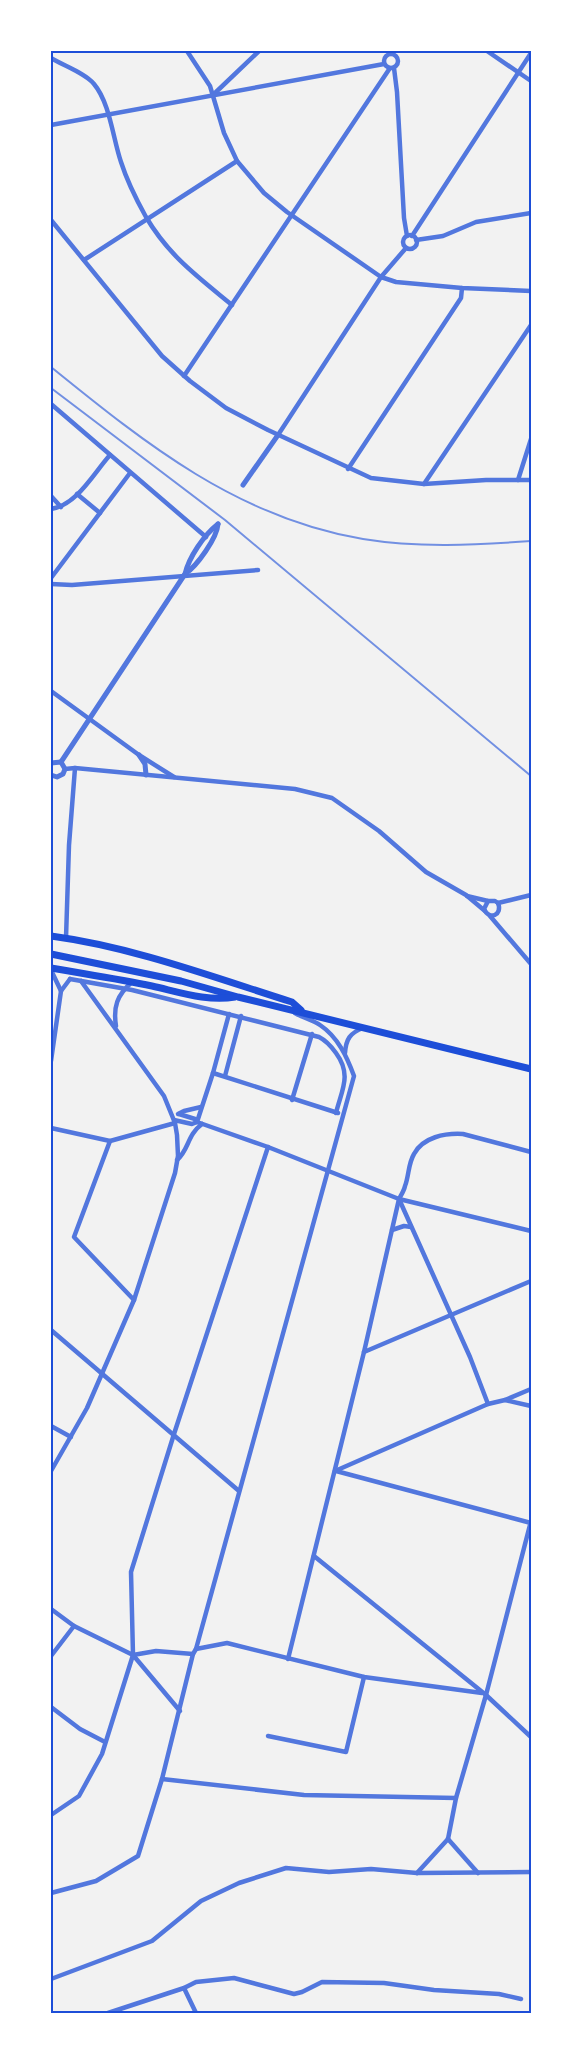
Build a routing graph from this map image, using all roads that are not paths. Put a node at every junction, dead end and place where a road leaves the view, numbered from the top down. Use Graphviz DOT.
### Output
graph roads {
  1 [pos="187,51"];
  2 [pos="259,51"];
  3 [pos="487,51"];
  4 [pos="393,53"];
  5 [pos="531,53"];
  6 [pos="51,58"];
  7 [pos="384,64"];
  8 [pos="392,68"];
  9 [pos="518,72"];
  10 [pos="531,81"];
  11 [pos="213,95"];
  12 [pos="108,114"];
  13 [pos="51,125"];
  14 [pos="237,161"];
  15 [pos="531,213"];
  16 [pos="293,216"];
  17 [pos="51,220"];
  18 [pos="148,220"];
  19 [pos="412,237"];
  20 [pos="406,248"];
  21 [pos="84,260"];
  22 [pos="381,277"];
  23 [pos="462,288"];
  24 [pos="531,291"];
  25 [pos="232,305"];
  26 [pos="531,325"];
  27 [pos="184,376"];
  28 [pos="51,404"];
  29 [pos="278,435"];
  30 [pos="531,439"];
  31 [pos="110,455"];
  32 [pos="348,468"];
  33 [pos="130,473"];
  34 [pos="518,480"];
  35 [pos="531,480"];
  36 [pos="424,484"];
  37 [pos="243,485"];
  38 [pos="77,494"];
  39 [pos="51,496"];
  40 [pos="61,507"];
  41 [pos="51,509"];
  42 [pos="100,513"];
  43 [pos="206,537"];
  44 [pos="193,568"];
  45 [pos="258,570"];
  46 [pos="185,574"];
  47 [pos="51,578"];
  48 [pos="51,584"];
  49 [pos="51,691"];
  50 [pos="89,719"];
  51 [pos="140,755"];
  52 [pos="61,762"];
  53 [pos="51,763"];
  54 [pos="75,768"];
  55 [pos="65,769"];
  56 [pos="146,775"];
  57 [pos="51,776"];
  58 [pos="177,778"];
  59 [pos="466,895"];
  60 [pos="531,895"];
  61 [pos="488,902"];
  62 [pos="498,903"];
  63 [pos="485,911"];
  64 [pos="497,914"];
  65 [pos="490,916"];
  66 [pos="502,928"];
  67 [pos="51,936"];
  68 [pos="66,938"];
  69 [pos="51,954"];
  70 [pos="531,964"];
  71 [pos="51,969"];
  72 [pos="70,975"];
  73 [pos="81,981"];
  74 [pos="132,982"];
  75 [pos="124,990"];
  76 [pos="62,991"];
  77 [pos="238,996"];
  78 [pos="292,1009"];
  79 [pos="303,1012"];
  80 [pos="229,1014"];
  81 [pos="241,1016"];
  82 [pos="365,1027"];
  83 [pos="117,1028"];
  84 [pos="312,1034"];
  85 [pos="345,1053"];
  86 [pos="51,1061"];
  87 [pos="531,1069"];
  88 [pos="213,1072"];
  89 [pos="225,1076"];
  90 [pos="292,1100"];
  91 [pos="201,1107"];
  92 [pos="336,1113"];
  93 [pos="179,1114"];
  94 [pos="344,1115"];
  95 [pos="174,1120"];
  96 [pos="199,1123"];
  97 [pos="51,1128"];
  98 [pos="110,1141"];
  99 [pos="268,1147"];
  100 [pos="531,1152"];
  101 [pos="177,1160"];
  102 [pos="327,1171"];
  103 [pos="399,1199"];
  104 [pos="411,1227"];
  105 [pos="392,1230"];
  106 [pos="531,1231"];
  107 [pos="531,1281"];
  108 [pos="134,1300"];
  109 [pos="452,1315"];
  110 [pos="51,1330"];
  111 [pos="364,1352"];
  112 [pos="100,1373"];
  113 [pos="531,1389"];
  114 [pos="506,1400"];
  115 [pos="488,1404"];
  116 [pos="531,1406"];
  117 [pos="51,1426"];
  118 [pos="174,1434"];
  119 [pos="71,1437"];
  120 [pos="51,1471"];
  121 [pos="335,1471"];
  122 [pos="239,1491"];
  123 [pos="531,1522"];
  124 [pos="314,1556"];
  125 [pos="51,1609"];
  126 [pos="74,1626"];
  127 [pos="194,1651"];
  128 [pos="133,1655"];
  129 [pos="51,1656"];
  130 [pos="288,1659"];
  131 [pos="364,1677"];
  132 [pos="484,1694"];
  133 [pos="51,1707"];
  134 [pos="180,1710"];
  135 [pos="268,1736"];
  136 [pos="531,1737"];
  137 [pos="105,1742"];
  138 [pos="162,1779"];
  139 [pos="456,1798"];
  140 [pos="51,1815"];
  141 [pos="448,1839"];
  142 [pos="531,1872"];
  143 [pos="417,1873"];
  144 [pos="478,1873"];
  145 [pos="51,1893"];
  146 [pos="51,1979"];
  147 [pos="184,1988"];
  148 [pos="521,1999"];
  149 [pos="108,2013"];
  150 [pos="196,2013"];
  1 -- 11 [label="street"];
  2 -- 11 [label="street"];
  3 -- 9 [label="street"];
  4 -- 7 [label="street"];
  4 -- 8 [label="street"];
  5 -- 9 [label="street"];
  6 -- 12 [label="street"];
  7 -- 8 [label="street"];
  7 -- 11 [label="street"];
  8 -- 16 [label="street"];
  8 -- 19 [label="street"];
  9 -- 10 [label="street"];
  9 -- 19 [label="street"];
  11 -- 12 [label="street"];
  11 -- 14 [label="street"];
  12 -- 13 [label="street"];
  12 -- 18 [label="street"];
  14 -- 16 [label="street"];
  14 -- 18 [label="street"];
  15 -- 19 [label="street"];
  16 -- 22 [label="street"];
  16 -- 25 [label="street"];
  17 -- 21 [label="street"];
  18 -- 21 [label="street"];
  18 -- 25 [label="street"];
  19 -- 20 [label="street"];
  19 -- 20 [label="street"];
  20 -- 22 [label="street"];
  21 -- 27 [label="street"];
  22 -- 23 [label="street"];
  22 -- 29 [label="street"];
  23 -- 24 [label="street"];
  23 -- 32 [label="street"];
  25 -- 27 [label="street"];
  26 -- 36 [label="street"];
  27 -- 29 [label="street"];
  28 -- 31 [label="street"];
  29 -- 32 [label="street"];
  29 -- 37 [label="street"];
  30 -- 34 [label="street"];
  31 -- 33 [label="street"];
  31 -- 38 [label="street"];
  32 -- 36 [label="street"];
  33 -- 42 [label="street"];
  33 -- 43 [label="street"];
  34 -- 35 [label="street"];
  34 -- 36 [label="street"];
  38 -- 40 [label="street"];
  38 -- 42 [label="street"];
  39 -- 40 [label="street"];
  40 -- 41 [label="street"];
  42 -- 47 [label="street"];
  43 -- 44 [label="street"];
  43 -- 44 [label="street"];
  43 -- 46 [label="street"];
  44 -- 46 [label="street"];
  45 -- 46 [label="street"];
  46 -- 48 [label="street"];
  46 -- 50 [label="street"];
  49 -- 50 [label="street"];
  50 -- 51 [label="street"];
  50 -- 52 [label="street"];
  51 -- 56 [label="street"];
  51 -- 58 [label="street"];
  52 -- 53 [label="street"];
  52 -- 55 [label="street"];
  54 -- 55 [label="street"];
  54 -- 56 [label="street"];
  54 -- 68 [label="street"];
  55 -- 57 [label="street"];
  56 -- 58 [label="street"];
  58 -- 59 [label="street"];
  59 -- 61 [label="street"];
  59 -- 63 [label="street"];
  60 -- 62 [label="street"];
  61 -- 62 [label="street"];
  61 -- 63 [label="street"];
  62 -- 64 [label="street"];
  63 -- 65 [label="street"];
  64 -- 65 [label="street"];
  64 -- 66 [label="street"];
  65 -- 66 [label="street"];
  66 -- 70 [label="street"];
  67 -- 68 [label="main road"];
  68 -- 79 [label="main road"];
  69 -- 77 [label="main road"];
  71 -- 72 [label="main road"];
  71 -- 76 [label="street"];
  72 -- 73 [label="street"];
  72 -- 74 [label="main road"];
  72 -- 76 [label="street"];
  73 -- 75 [label="street"];
  73 -- 83 [label="street"];
  74 -- 75 [label="street"];
  74 -- 77 [label="main road"];
  75 -- 80 [label="street"];
  75 -- 83 [label="street"];
  76 -- 86 [label="street"];
  77 -- 78 [label="main road"];
  78 -- 79 [label="main road"];
  78 -- 85 [label="street"];
  79 -- 82 [label="main road"];
  80 -- 81 [label="street"];
  80 -- 88 [label="street"];
  81 -- 84 [label="street"];
  81 -- 89 [label="street"];
  82 -- 85 [label="street"];
  82 -- 87 [label="main road"];
  83 -- 95 [label="street"];
  84 -- 90 [label="street"];
  84 -- 92 [label="street"];
  85 -- 94 [label="street"];
  88 -- 89 [label="street"];
  88 -- 91 [label="street"];
  89 -- 90 [label="street"];
  90 -- 92 [label="street"];
  91 -- 93 [label="street"];
  91 -- 96 [label="street"];
  92 -- 94 [label="street"];
  93 -- 95 [label="street"];
  93 -- 96 [label="street"];
  94 -- 102 [label="street"];
  95 -- 96 [label="street"];
  95 -- 98 [label="street"];
  95 -- 101 [label="street"];
  96 -- 99 [label="street"];
  96 -- 101 [label="street"];
  97 -- 98 [label="street"];
  98 -- 108 [label="street"];
  99 -- 102 [label="street"];
  99 -- 118 [label="street"];
  100 -- 103 [label="street"];
  101 -- 108 [label="street"];
  102 -- 103 [label="street"];
  102 -- 122 [label="street"];
  103 -- 104 [label="street"];
  103 -- 105 [label="street"];
  103 -- 106 [label="street"];
  104 -- 105 [label="street"];
  104 -- 109 [label="street"];
  105 -- 111 [label="street"];
  107 -- 109 [label="street"];
  108 -- 112 [label="street"];
  109 -- 111 [label="street"];
  109 -- 115 [label="street"];
  110 -- 112 [label="street"];
  111 -- 121 [label="street"];
  112 -- 118 [label="street"];
  112 -- 119 [label="street"];
  113 -- 114 [label="street"];
  114 -- 115 [label="street"];
  114 -- 116 [label="street"];
  115 -- 121 [label="street"];
  117 -- 119 [label="street"];
  118 -- 122 [label="street"];
  118 -- 128 [label="street"];
  119 -- 120 [label="street"];
  121 -- 123 [label="street"];
  121 -- 124 [label="street"];
  122 -- 127 [label="street"];
  123 -- 132 [label="street"];
  124 -- 130 [label="street"];
  124 -- 132 [label="street"];
  125 -- 126 [label="street"];
  126 -- 128 [label="street"];
  126 -- 129 [label="street"];
  127 -- 128 [label="street"];
  127 -- 130 [label="street"];
  127 -- 134 [label="street"];
  128 -- 134 [label="street"];
  128 -- 137 [label="street"];
  130 -- 131 [label="street"];
  131 -- 132 [label="street"];
  131 -- 135 [label="street"];
  132 -- 136 [label="street"];
  132 -- 139 [label="street"];
  133 -- 137 [label="street"];
  134 -- 138 [label="street"];
  137 -- 140 [label="street"];
  138 -- 139 [label="street"];
  138 -- 145 [label="street"];
  139 -- 141 [label="street"];
  141 -- 143 [label="street"];
  141 -- 144 [label="street"];
  142 -- 144 [label="street"];
  143 -- 144 [label="street"];
  143 -- 146 [label="street"];
  147 -- 148 [label="street"];
  147 -- 149 [label="street"];
  147 -- 150 [label="street"];
}
